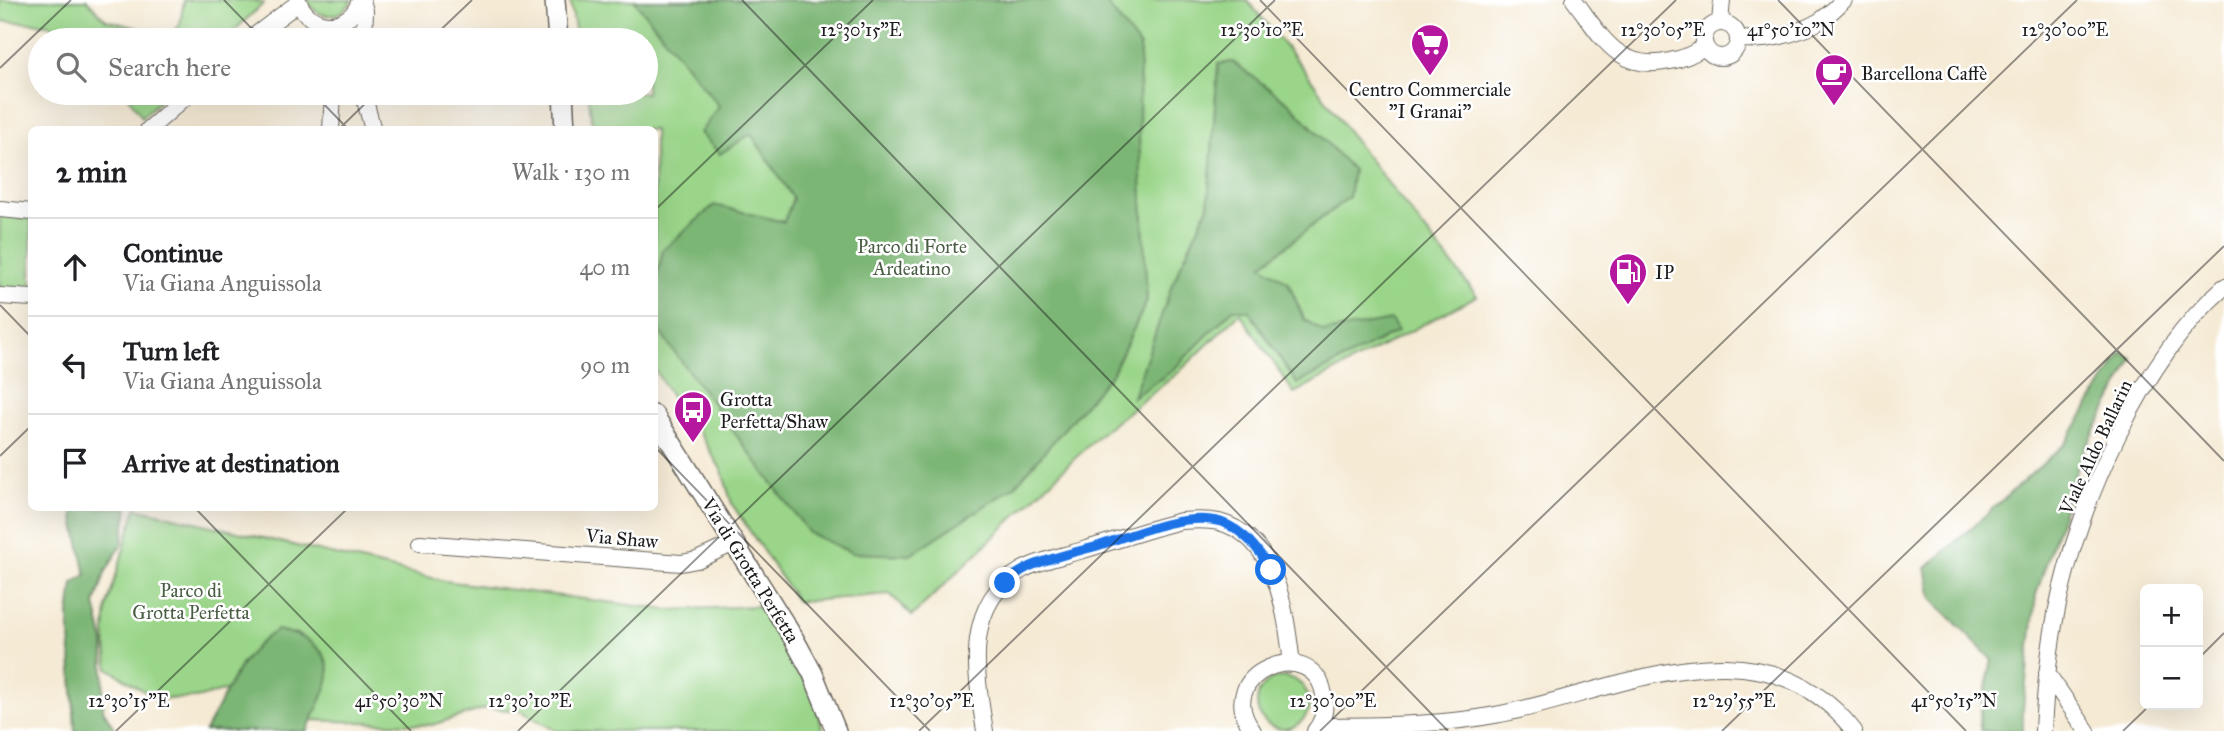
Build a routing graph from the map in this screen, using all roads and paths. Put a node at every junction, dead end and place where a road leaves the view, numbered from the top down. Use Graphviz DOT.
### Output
graph roads {
  1 [pos="361,0"];
  2 [pos="555,0"];
  3 [pos="1574,0"];
  4 [pos="1722,0"];
  5 [pos="1844,0"];
  6 [pos="298,2"];
  7 [pos="1720,23"];
  8 [pos="264,28"];
  9 [pos="325,28"];
  10 [pos="337,28"];
  11 [pos="364,28"];
  12 [pos="557,28"];
  13 [pos="1738,38"];
  14 [pos="1705,46"];
  15 [pos="176,105"];
  16 [pos="332,105"];
  17 [pos="366,105"];
  18 [pos="563,105"];
  19 [pos="153,126"];
  20 [pos="331,126"];
  21 [pos="372,126"];
  22 [pos="565,126"];
  23 [pos="0,209"];
  24 [pos="28,212"];
  25 [pos="2224,287"];
  26 [pos="0,296"];
  27 [pos="28,298"];
  28 [pos="658,421"];
  29 [pos="419,543"];
  30 [pos="734,543"];
  31 [pos="1293,664"];
  32 [pos="2048,673"];
  33 [pos="1317,729"];
  34 [pos="836,731"];
  35 [pos="985,731"];
  36 [pos="1253,731"];
  37 [pos="1853,731"];
  38 [pos="2043,731"];
  39 [pos="2087,731"];
  1 -- 10 [label="street"];
  1 -- 11 [label="street"];
  2 -- 12 [label="street"];
  3 -- 14 [label="street"];
  4 -- 7 [label="street"];
  5 -- 13 [label="street"];
  6 -- 8 [label="street"];
  6 -- 9 [label="street"];
  7 -- 13 [label="street"];
  7 -- 14 [label="street"];
  13 -- 14 [label="street"];
  15 -- 19 [label="street"];
  16 -- 20 [label="street"];
  17 -- 21 [label="street"];
  18 -- 22 [label="street"];
  23 -- 24 [label="street"];
  25 -- 32 [label="street, Viale Aldo Ballarin"];
  26 -- 27 [label="street"];
  28 -- 30 [label="street, Via di Grotta Perfetta"];
  29 -- 30 [label="street, Via Shaw"];
  30 -- 34 [label="street, Via di Grotta Perfetta"];
  31 -- 33 [label="street"];
  31 -- 35 [label="street"];
  31 -- 36 [label="street"];
  32 -- 38 [label="street, Viale Aldo Ballarin"];
  32 -- 39 [label="street"];
  33 -- 37 [label="street"];
}
